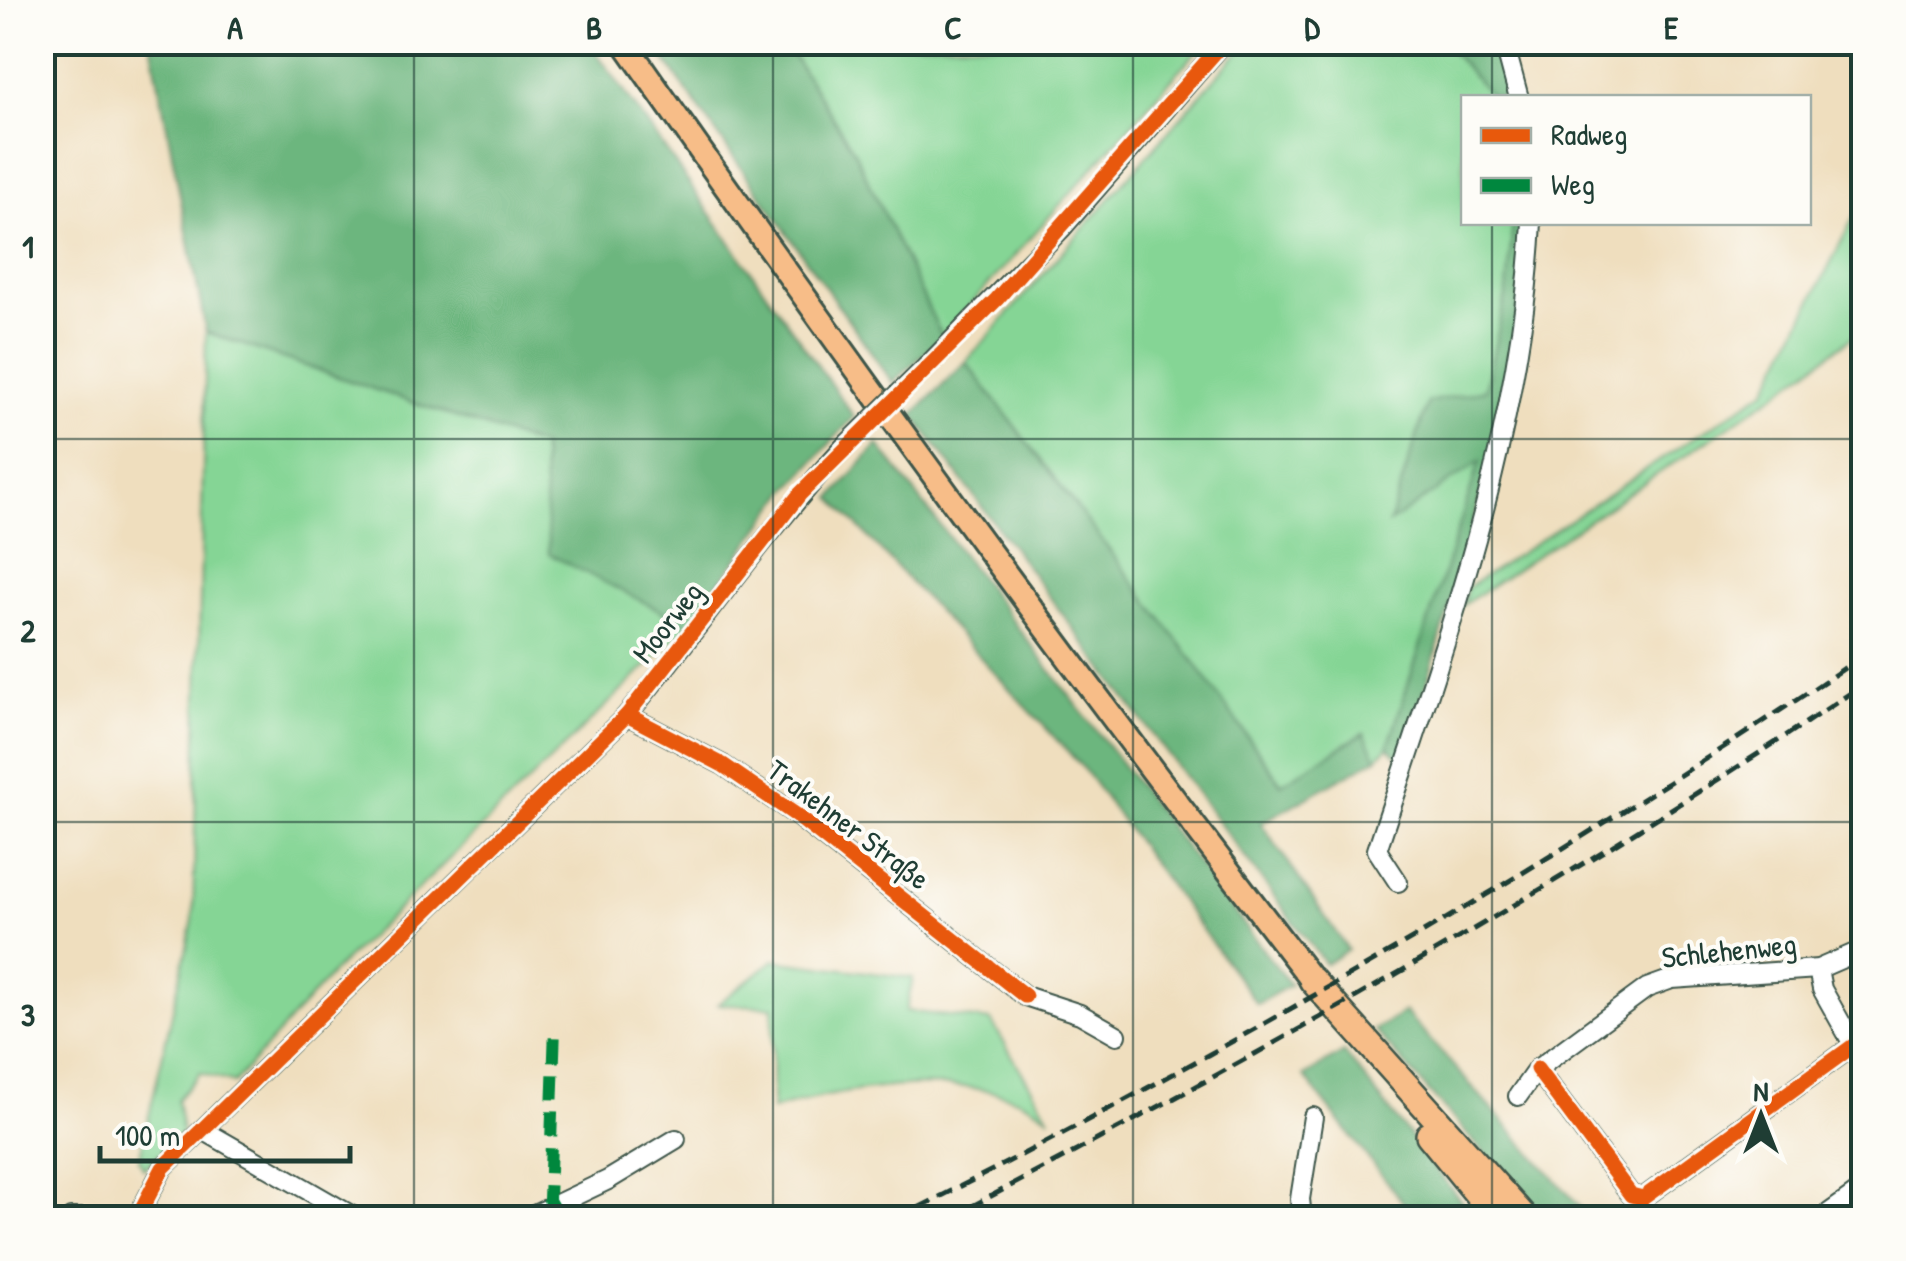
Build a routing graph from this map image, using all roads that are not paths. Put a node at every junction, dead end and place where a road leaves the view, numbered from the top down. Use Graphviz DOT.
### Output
graph roads {
  1 [pos="624,42"];
  2 [pos="1224,42"];
  3 [pos="1504,42"];
  4 [pos="1518,95"];
  5 [pos="1532,225"];
  6 [pos="626,715"];
  7 [pos="1398,882"];
  8 [pos="1864,949"];
  9 [pos="1818,968"];
  10 [pos="1312,980"];
  11 [pos="1117,1035"];
  12 [pos="1853,1046"];
  13 [pos="1864,1064"];
  14 [pos="1537,1069"];
  15 [pos="1518,1096"];
  16 [pos="1313,1117"];
  17 [pos="203,1130"];
  18 [pos="676,1139"];
  19 [pos="1864,1188"];
  20 [pos="71,1218"];
  21 [pos="118,1218"];
  22 [pos="137,1218"];
  23 [pos="356,1218"];
  24 [pos="528,1218"];
  25 [pos="1302,1218"];
  26 [pos="1497,1218"];
  27 [pos="1525,1218"];
  28 [pos="1822,1218"];
  1 -- 10 [label="main road"];
  2 -- 6 [label="street, Moorweg, bridge"];
  3 -- 4 [label="street"];
  5 -- 7 [label="street"];
  6 -- 11 [label="street, Trakehner Straße"];
  6 -- 17 [label="street, Moorweg"];
  8 -- 9 [label="street, Schlehenweg"];
  9 -- 12 [label="street"];
  9 -- 14 [label="street, Schlehenweg"];
  10 -- 26 [label="highway"];
  10 -- 27 [label="highway"];
  12 -- 13 [label="street"];
  12 -- 14 [label="street"];
  14 -- 15 [label="street, Schlehenweg"];
  16 -- 25 [label="street"];
  17 -- 22 [label="street, Moorweg"];
  17 -- 23 [label="street"];
  18 -- 24 [label="street"];
  19 -- 28 [label="street"];
  20 -- 21 [label="street"];
}
